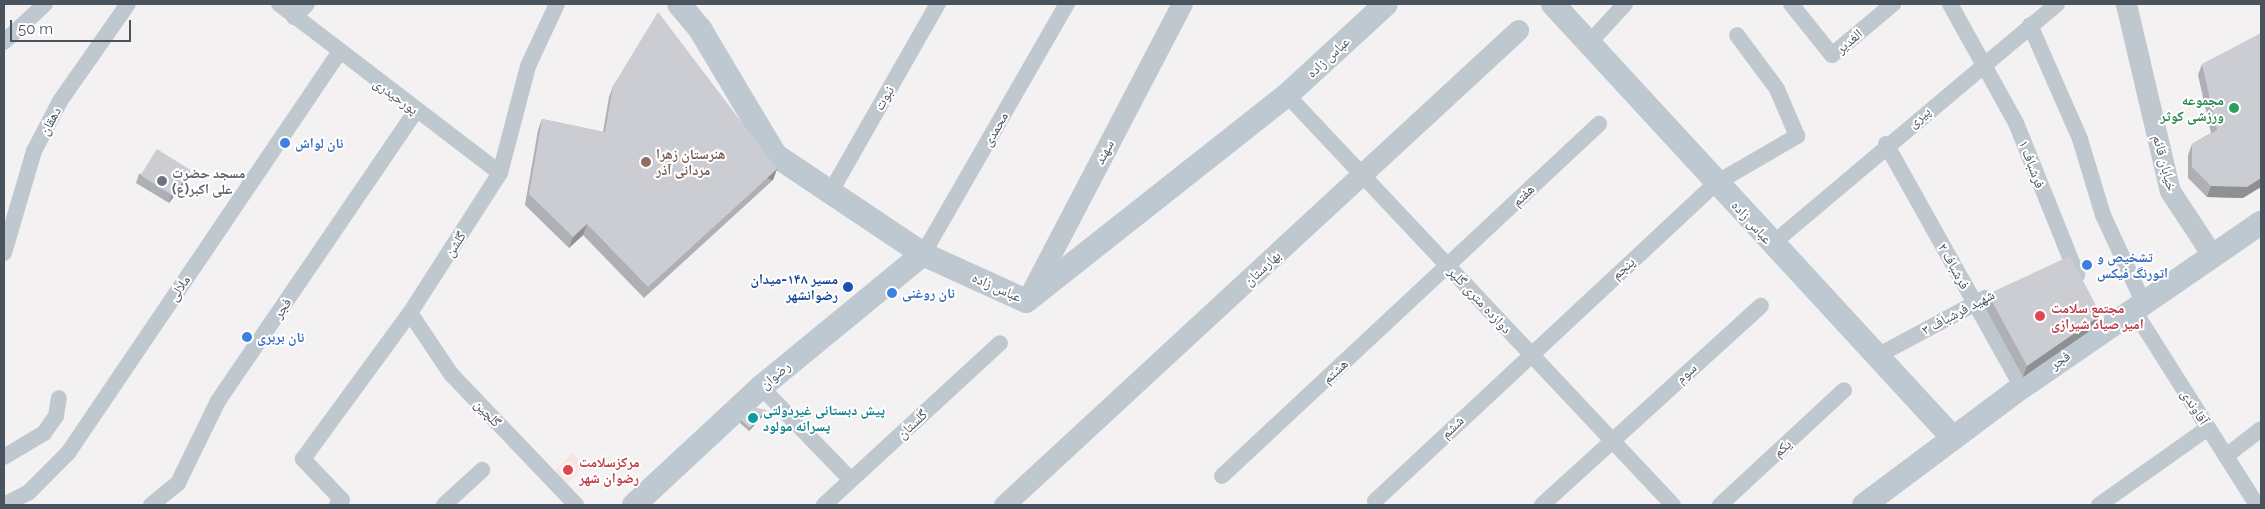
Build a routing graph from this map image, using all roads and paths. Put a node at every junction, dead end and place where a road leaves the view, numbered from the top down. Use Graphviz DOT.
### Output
graph roads {
  1 [pos="44,4"];
  2 [pos="128,4"];
  3 [pos="278,4"];
  4 [pos="306,4"];
  5 [pos="557,4"];
  6 [pos="679,4"];
  7 [pos="938,4"];
  8 [pos="1067,4"];
  9 [pos="1182,4"];
  10 [pos="1386,4"];
  11 [pos="1553,4"];
  12 [pos="1625,4"];
  13 [pos="1791,4"];
  14 [pos="1893,4"];
  15 [pos="1950,4"];
  16 [pos="2057,4"];
  17 [pos="2126,4"];
  18 [pos="294,17"];
  19 [pos="2030,25"];
  20 [pos="1518,30"];
  21 [pos="1737,36"];
  22 [pos="4,42"];
  23 [pos="1590,42"];
  24 [pos="338,54"];
  25 [pos="1983,62"];
  26 [pos="1287,96"];
  27 [pos="416,111"];
  28 [pos="1599,124"];
  29 [pos="1886,144"];
  30 [pos="500,173"];
  31 [pos="1363,175"];
  32 [pos="1716,183"];
  33 [pos="830,193"];
  34 [pos="2261,222"];
  35 [pos="1784,234"];
  36 [pos="4,253"];
  37 [pos="923,254"];
  38 [pos="2212,256"];
  39 [pos="2068,257"];
  40 [pos="1448,265"];
  41 [pos="2051,265"];
  42 [pos="2084,289"];
  43 [pos="2000,290"];
  44 [pos="1026,301"];
  45 [pos="1975,303"];
  46 [pos="1760,306"];
  47 [pos="2138,306"];
  48 [pos="410,313"];
  49 [pos="1000,343"];
  50 [pos="1530,352"];
  51 [pos="1877,356"];
  52 [pos="761,387"];
  53 [pos="2022,387"];
  54 [pos="1844,390"];
  55 [pos="59,398"];
  56 [pos="2208,428"];
  57 [pos="2261,430"];
  58 [pos="1953,438"];
  59 [pos="1611,439"];
  60 [pos="2226,456"];
  61 [pos="4,457"];
  62 [pos="482,470"];
  63 [pos="1222,476"];
  64 [pos="851,480"];
  65 [pos="1375,502"];
  66 [pos="2250,502"];
  67 [pos="4,505"];
  68 [pos="151,505"];
  69 [pos="336,505"];
  70 [pos="444,505"];
  71 [pos="576,505"];
  72 [pos="634,505"];
  73 [pos="824,505"];
  74 [pos="1004,505"];
  75 [pos="1542,505"];
  76 [pos="1673,505"];
  77 [pos="1720,505"];
  78 [pos="1864,505"];
  79 [pos="2099,505"];
  1 -- 22 [label="street"];
  2 -- 36 [label="street, دهقان"];
  3 -- 18 [label="street, پورحیدری"];
  4 -- 18 [label="street"];
  5 -- 30 [label="street, گلشن"];
  6 -- 33 [label="main road, عباس زاده"];
  7 -- 33 [label="street, نبوت"];
  8 -- 37 [label="street, محمدی"];
  9 -- 44 [label="street, سهند"];
  10 -- 26 [label="main road, عباس زاده"];
  11 -- 23 [label="main road, عباس زاده"];
  12 -- 23 [label="street"];
  13 -- 14 [label="street, الغدیر"];
  15 -- 25 [label="street, فرشباف ۱"];
  16 -- 19 [label="street, پیری"];
  17 -- 38 [label="street, خیابان قائم"];
  18 -- 24 [label="street, پورحیدری"];
  19 -- 25 [label="street, پیری"];
  19 -- 47 [label="street, آقاوندی"];
  20 -- 31 [label="street, بهارستان"];
  21 -- 32 [label="street, پنجم"];
  23 -- 32 [label="main road, عباس زاده"];
  24 -- 27 [label="street, پورحیدری"];
  24 -- 67 [label="street, ملالی"];
  25 -- 29 [label="street, پیری"];
  25 -- 39 [label="street, فرشباف ۱"];
  26 -- 31 [label="street, دوازده متری گلپر"];
  26 -- 44 [label="main road, عباس زاده"];
  27 -- 30 [label="street, پورحیدری"];
  27 -- 68 [label="street, فجر"];
  28 -- 40 [label="street, هفتم"];
  29 -- 35 [label="street, پیری"];
  29 -- 45 [label="street, فرشباف ۲"];
  30 -- 48 [label="street, گلشن"];
  31 -- 40 [label="street, دوازده متری گلپر"];
  31 -- 74 [label="street, بهارستان"];
  32 -- 50 [label="street, پنجم"];
  32 -- 51 [label="main road, عباس زاده"];
  33 -- 37 [label="main road, عباس زاده"];
  34 -- 38 [label="main road, فجر"];
  37 -- 44 [label="main road, عباس زاده"];
  37 -- 52 [label="main road, رضوان"];
  38 -- 47 [label="main road, فجر"];
  39 -- 41 [label="street"];
  39 -- 42 [label="street, فرشباف ۱"];
  40 -- 50 [label="street, دوازده متری گلپر"];
  40 -- 63 [label="street, هشتم"];
  43 -- 45 [label="street, شهید فرشباف ۳"];
  45 -- 51 [label="street, شهید فرشباف ۳"];
  45 -- 53 [label="street, فرشباف ۲"];
  46 -- 59 [label="street, سوم"];
  47 -- 53 [label="main road, فجر"];
  47 -- 56 [label="street, آقاوندی"];
  48 -- 69 [label="street, گلشن"];
  48 -- 71 [label="street, گلچین"];
  49 -- 64 [label="street, گلستان"];
  50 -- 59 [label="street, دوازده متری گلپر"];
  50 -- 65 [label="street, ششم"];
  51 -- 58 [label="main road, عباس زاده"];
  52 -- 64 [label="street"];
  52 -- 72 [label="main road, رضوان"];
  53 -- 58 [label="main road, فجر"];
  54 -- 77 [label="street, یکم"];
  55 -- 61 [label="street"];
  56 -- 60 [label="street, آقاوندی"];
  56 -- 79 [label="street"];
  57 -- 60 [label="street"];
  58 -- 78 [label="main road, فجر"];
  59 -- 75 [label="street, سوم"];
  59 -- 76 [label="street, دوازده متری گلپر"];
  60 -- 66 [label="street, آقاوندی"];
  62 -- 70 [label="street"];
  64 -- 73 [label="street, گلستان"];
}
